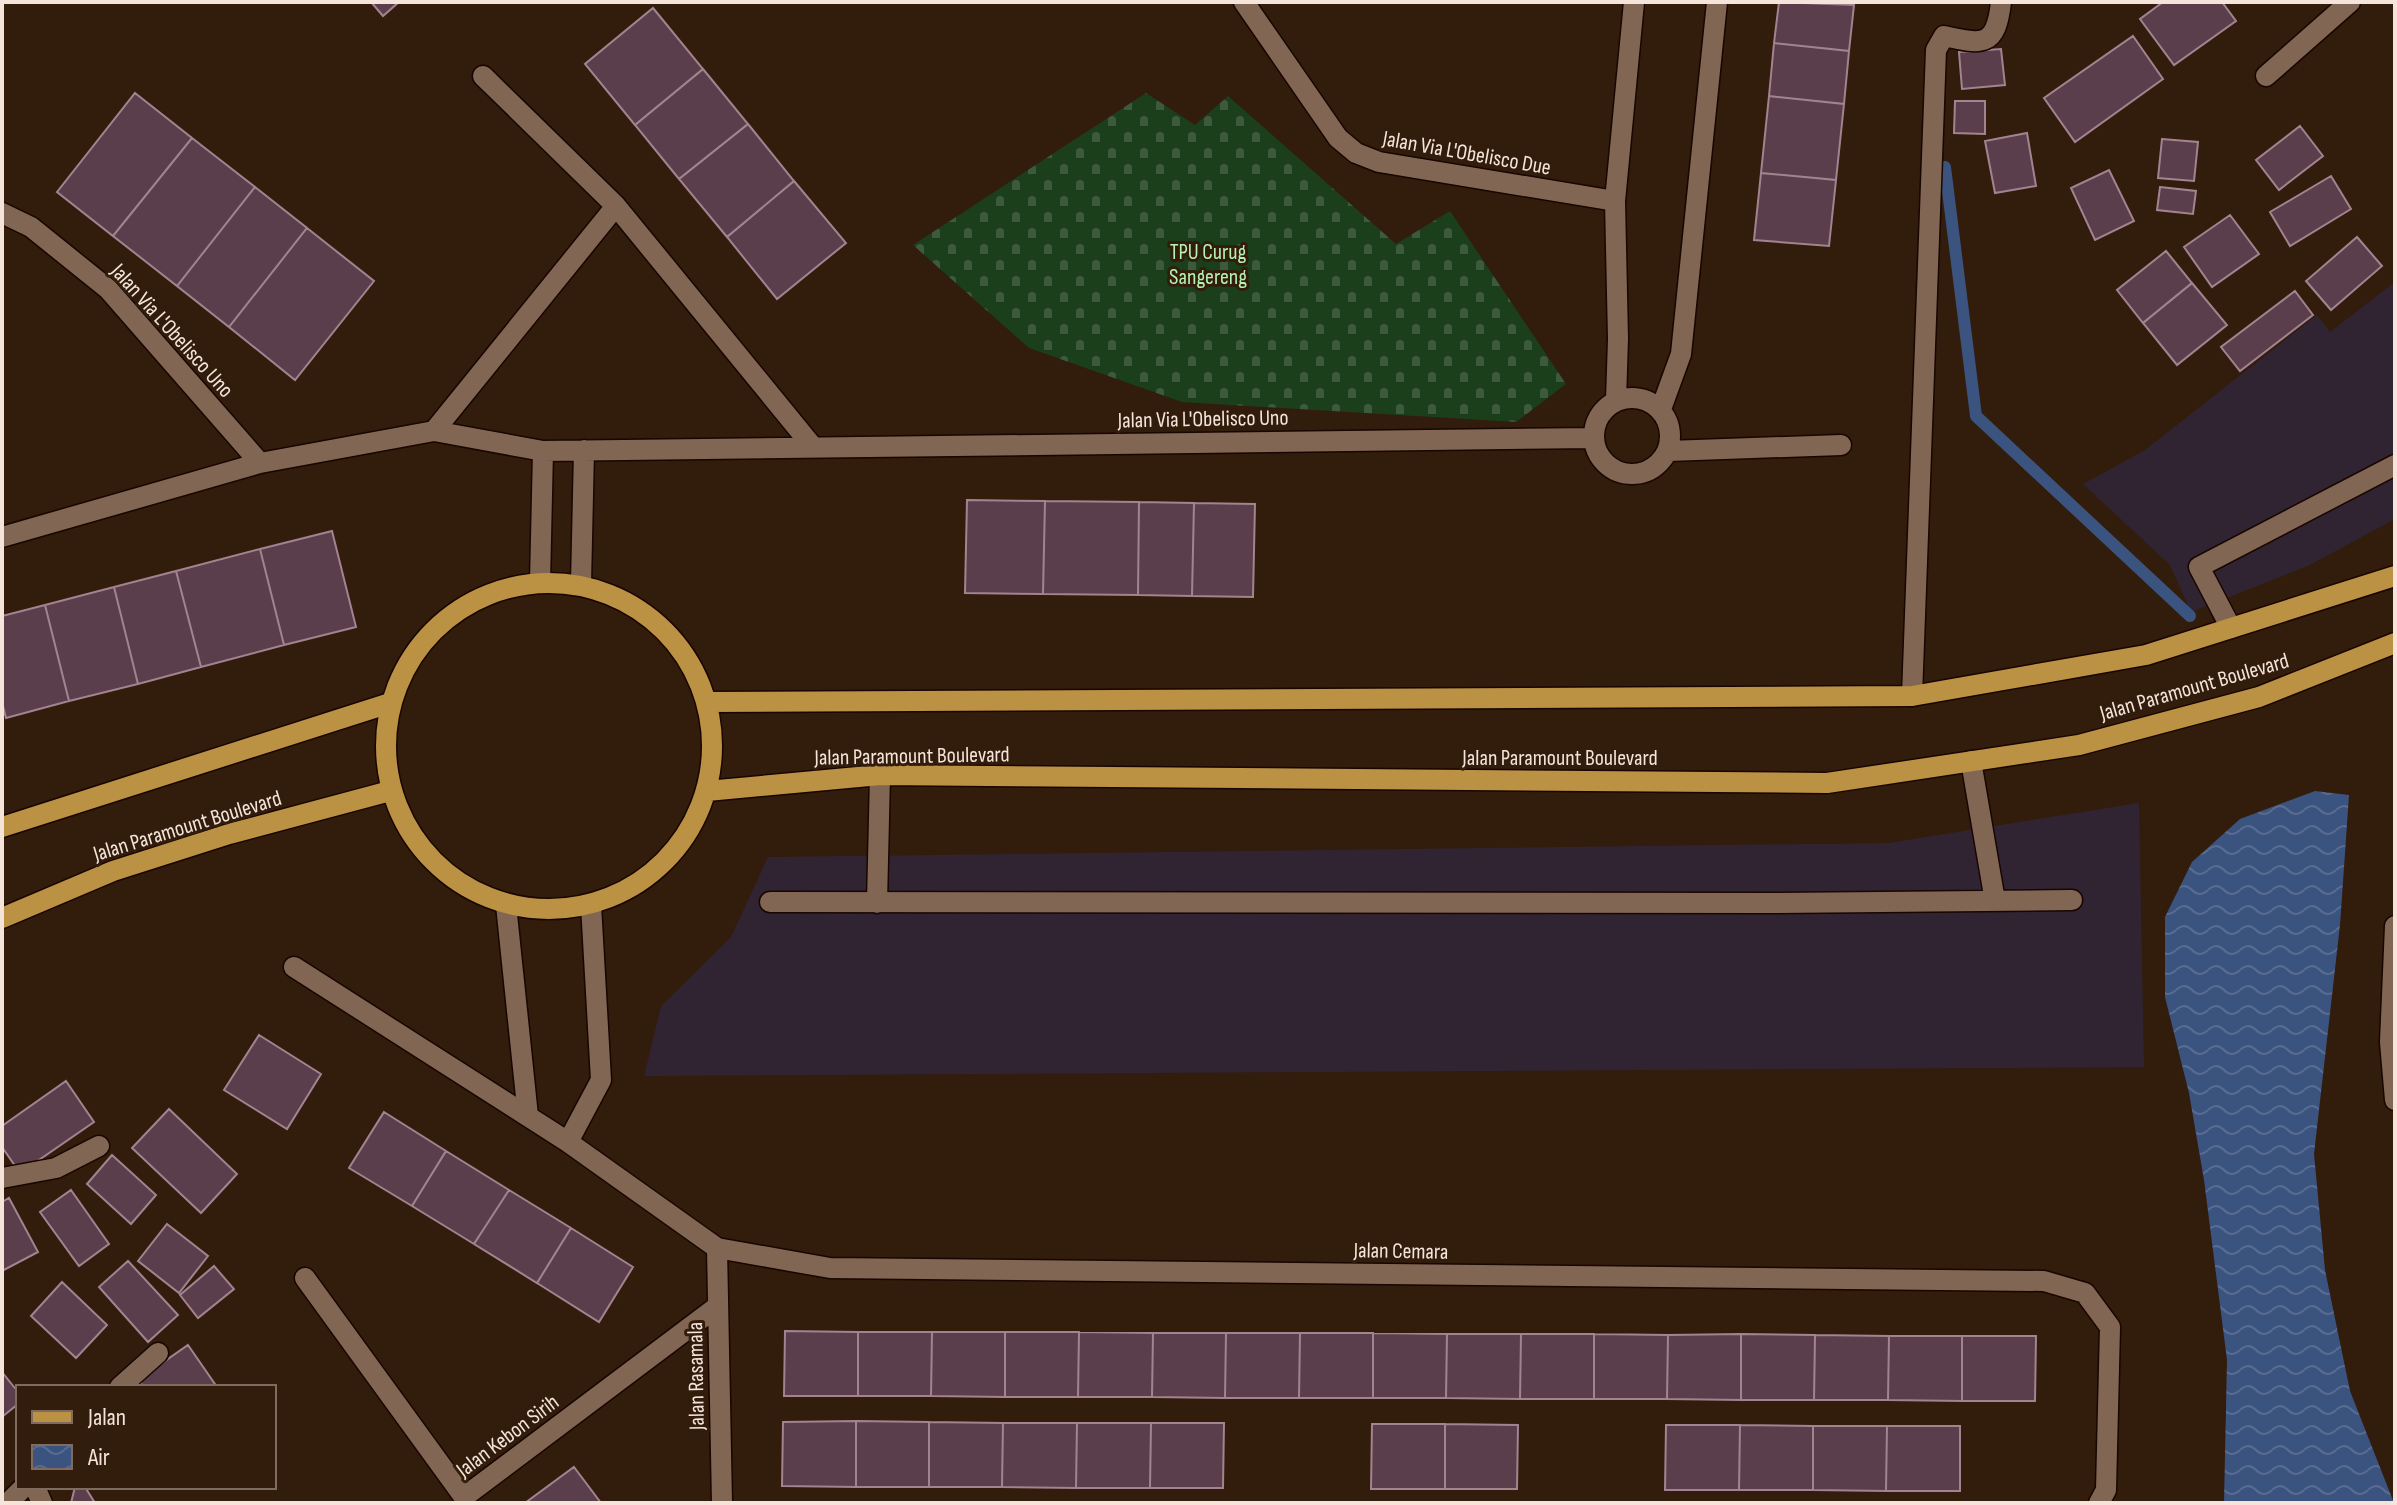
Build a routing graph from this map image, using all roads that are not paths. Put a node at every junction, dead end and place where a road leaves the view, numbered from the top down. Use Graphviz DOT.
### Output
graph roads {
  1 [pos="1244,2"];
  2 [pos="1634,2"];
  3 [pos="1717,2"];
  4 [pos="2001,2"];
  5 [pos="2350,2"];
  6 [pos="483,76"];
  7 [pos="2266,76"];
  8 [pos="1615,201"];
  9 [pos="616,206"];
  10 [pos="2,213"];
  11 [pos="1616,400"];
  12 [pos="1661,409"];
  13 [pos="434,431"];
  14 [pos="1594,438"];
  15 [pos="1841,445"];
  16 [pos="813,447"];
  17 [pos="584,450"];
  18 [pos="543,451"];
  19 [pos="1668,451"];
  20 [pos="260,463"];
  21 [pos="2395,465"];
  22 [pos="2,537"];
  23 [pos="2395,576"];
  24 [pos="540,582"];
  25 [pos="581,584"];
  26 [pos="2231,628"];
  27 [pos="2395,643"];
  28 [pos="1912,696"];
  29 [pos="708,702"];
  30 [pos="390,703"];
  31 [pos="1971,761"];
  32 [pos="880,775"];
  33 [pos="390,791"];
  34 [pos="707,791"];
  35 [pos="2,827"];
  36 [pos="2072,900"];
  37 [pos="1995,901"];
  38 [pos="770,902"];
  39 [pos="877,903"];
  40 [pos="506,905"];
  41 [pos="591,905"];
  42 [pos="2,918"];
  43 [pos="2395,926"];
  44 [pos="294,967"];
  45 [pos="2395,1100"];
  46 [pos="528,1116"];
  47 [pos="568,1142"];
  48 [pos="99,1146"];
  49 [pos="2,1178"];
  50 [pos="717,1248"];
  51 [pos="305,1278"];
  52 [pos="718,1306"];
  53 [pos="158,1353"];
  54 [pos="122,1385"];
  55 [pos="722,1503"];
  56 [pos="2099,1503"];
  1 -- 8 [label="street, Jalan Via L'Obelisco Due"];
  2 -- 8 [label="street"];
  3 -- 12 [label="street"];
  4 -- 28 [label="street"];
  5 -- 7 [label="street"];
  6 -- 9 [label="street"];
  8 -- 11 [label="street"];
  9 -- 13 [label="street"];
  9 -- 16 [label="street"];
  10 -- 20 [label="street, Jalan Via L'Obelisco Uno"];
  11 -- 12 [label="street"];
  11 -- 14 [label="street"];
  12 -- 19 [label="street"];
  13 -- 18 [label="street, Jalan Via L'Obelisco Uno"];
  13 -- 20 [label="street, Jalan Via L'Obelisco Uno"];
  14 -- 16 [label="street, Jalan Via L'Obelisco Uno"];
  14 -- 19 [label="street"];
  15 -- 19 [label="street"];
  16 -- 17 [label="street, Jalan Via L'Obelisco Uno"];
  17 -- 18 [label="street, Jalan Via L'Obelisco Uno"];
  17 -- 25 [label="street"];
  18 -- 24 [label="street"];
  20 -- 22 [label="street, Jalan Via L'Obelisco Uno"];
  21 -- 26 [label="street"];
  23 -- 26 [label="main road, Jalan Paramount Boulevard"];
  24 -- 25 [label="main road"];
  24 -- 30 [label="main road"];
  25 -- 29 [label="main road"];
  26 -- 28 [label="main road, Jalan Paramount Boulevard"];
  27 -- 31 [label="main road, Jalan Paramount Boulevard"];
  28 -- 29 [label="main road, Jalan Paramount Boulevard"];
  29 -- 34 [label="main road"];
  30 -- 33 [label="main road"];
  30 -- 35 [label="main road"];
  31 -- 32 [label="main road, Jalan Paramount Boulevard"];
  31 -- 37 [label="street"];
  32 -- 34 [label="main road, Jalan Paramount Boulevard"];
  32 -- 39 [label="street"];
  33 -- 40 [label="main road"];
  33 -- 42 [label="main road, Jalan Paramount Boulevard"];
  34 -- 41 [label="main road"];
  36 -- 37 [label="street"];
  37 -- 39 [label="street"];
  38 -- 39 [label="street"];
  40 -- 41 [label="main road"];
  40 -- 46 [label="street"];
  41 -- 47 [label="street"];
  43 -- 45 [label="street"];
  44 -- 46 [label="street"];
  46 -- 47 [label="street"];
  47 -- 50 [label="street"];
  48 -- 49 [label="street"];
  50 -- 52 [label="street, Jalan Rasamala"];
  50 -- 56 [label="street, Jalan Cemara"];
  51 -- 52 [label="street, Jalan Kebon Sirih"];
  52 -- 55 [label="street, Jalan Rasamala"];
  53 -- 54 [label="street"];
}
